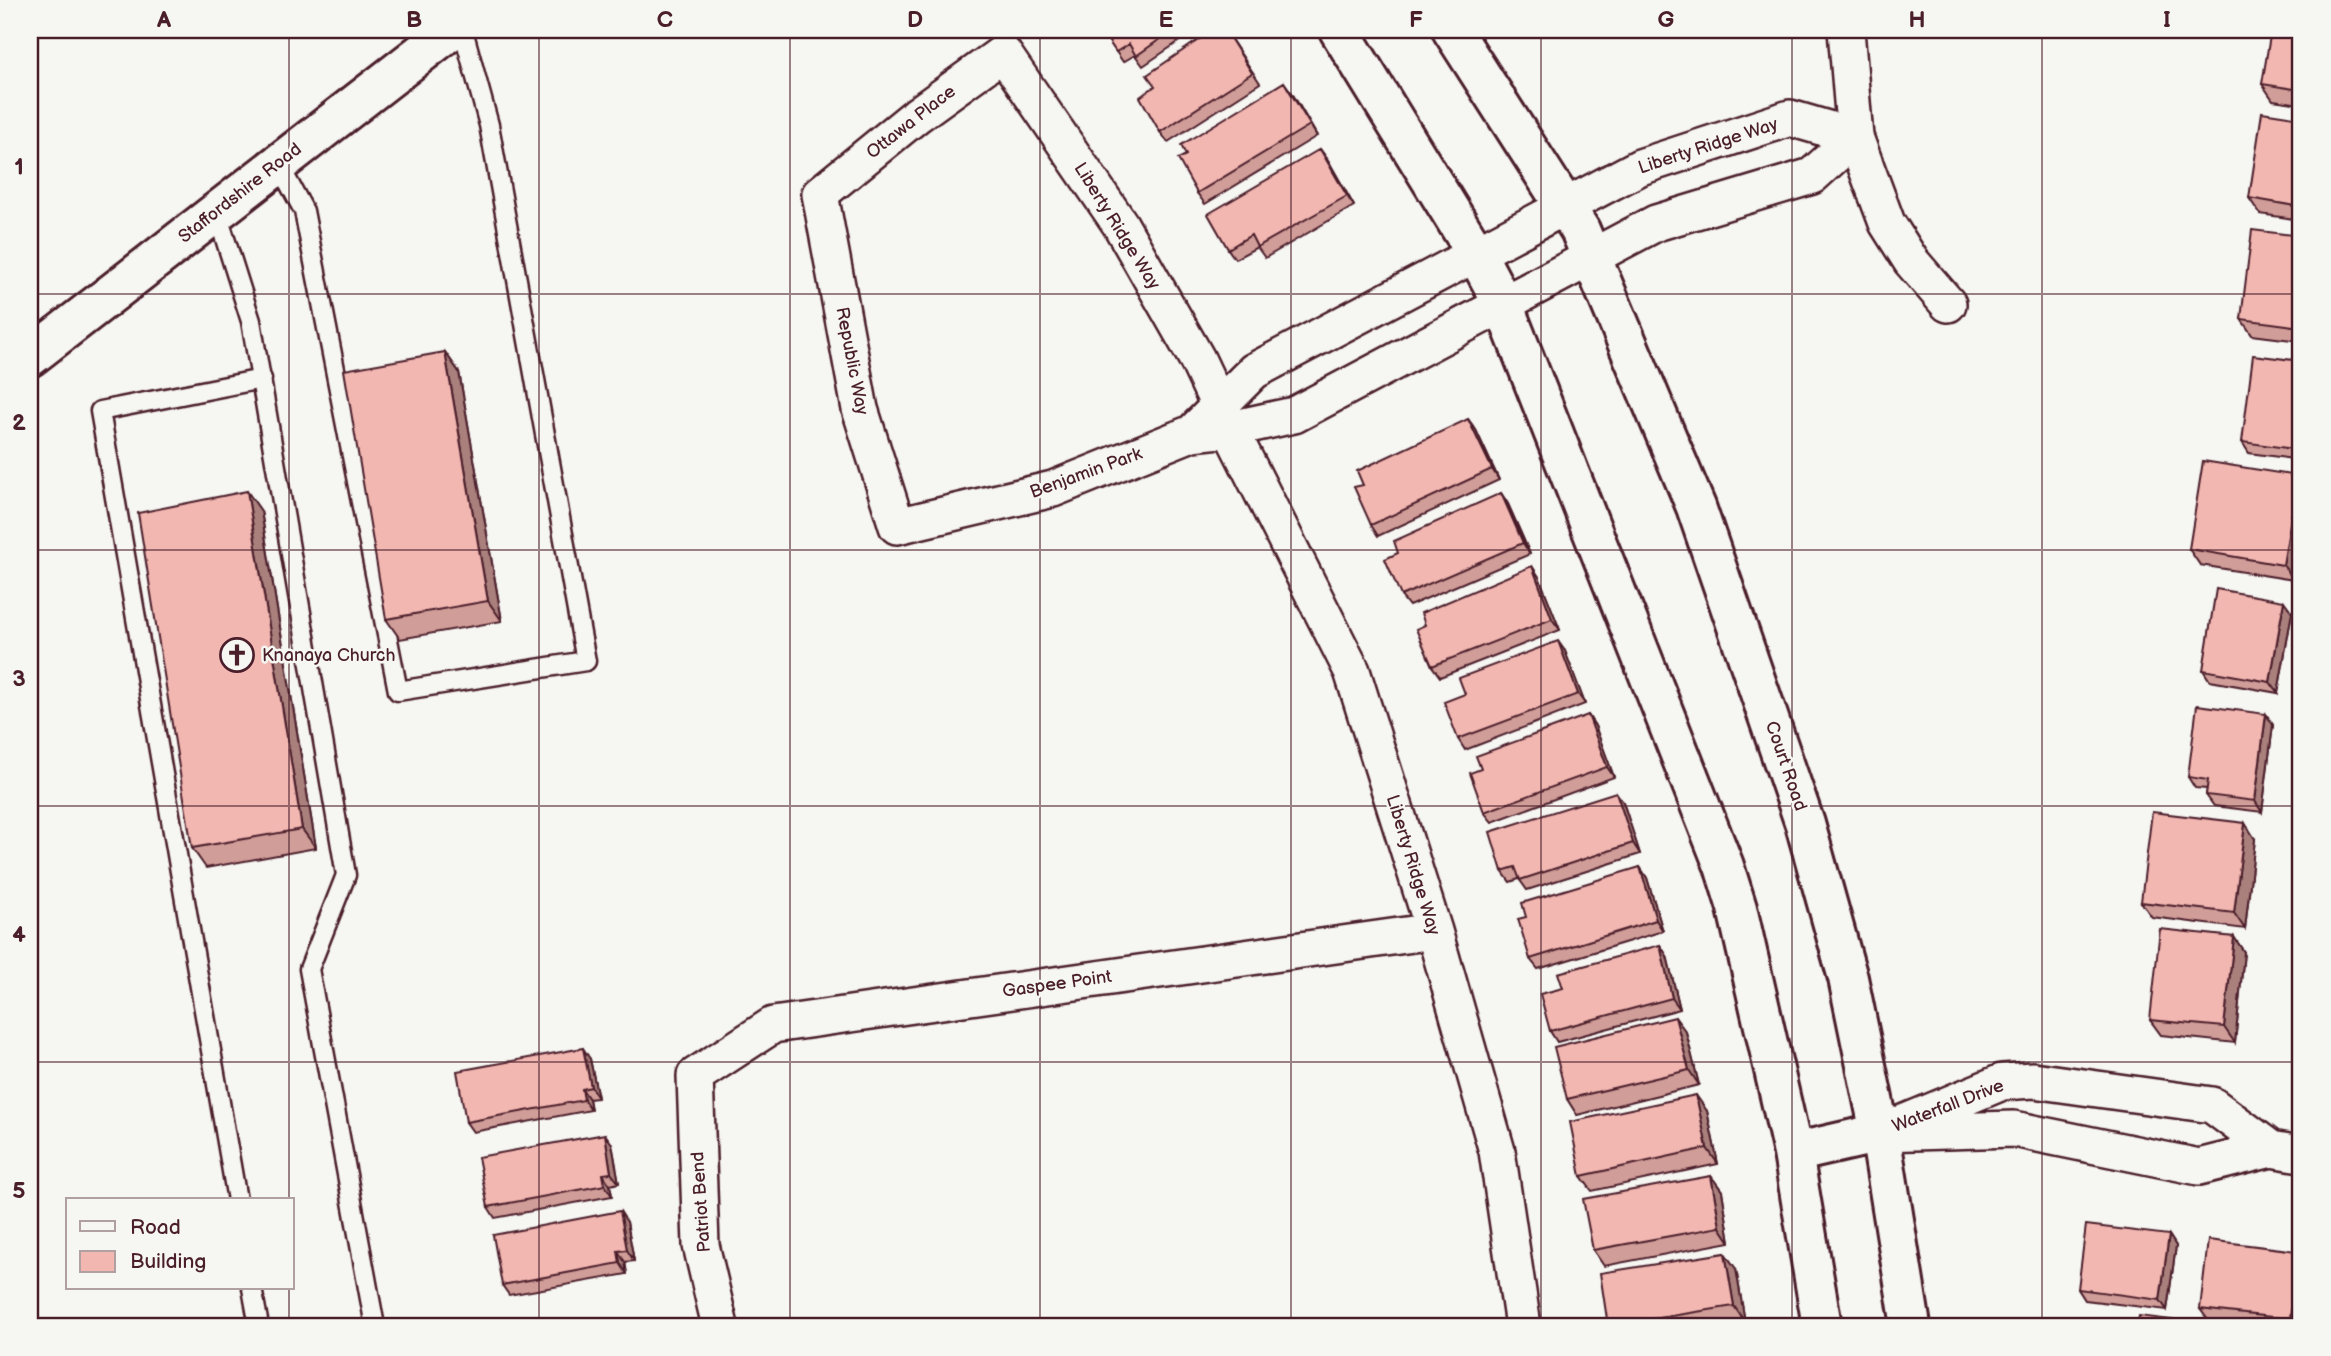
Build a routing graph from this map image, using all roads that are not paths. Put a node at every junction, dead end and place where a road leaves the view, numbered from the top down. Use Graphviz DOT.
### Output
graph roads {
  1 [pos="451,30"];
  2 [pos="463,30"];
  3 [pos="1339,30"];
  4 [pos="1452,30"];
  5 [pos="1846,30"];
  6 [pos="1003,53"];
  7 [pos="1856,137"];
  8 [pos="278,163"];
  9 [pos="820,194"];
  10 [pos="217,213"];
  11 [pos="1579,231"];
  12 [pos="1476,253"];
  13 [pos="1503,304"];
  14 [pos="1948,304"];
  15 [pos="30,357"];
  16 [pos="262,379"];
  17 [pos="1224,418"];
  18 [pos="1192,433"];
  19 [pos="897,526"];
  20 [pos="1434,931"];
  21 [pos="695,1076"];
  22 [pos="1880,1133"];
  23 [pos="2286,1152"];
  24 [pos="1793,1153"];
  25 [pos="237,1198"];
  26 [pos="252,1290"];
  27 [pos="259,1326"];
  28 [pos="375,1326"];
  29 [pos="720,1326"];
  30 [pos="1523,1326"];
  31 [pos="1822,1326"];
  32 [pos="1911,1326"];
  1 -- 8 [label="main road, Staffordshire Road"];
  2 -- 8 [label="lane"];
  3 -- 12 [label="main road"];
  4 -- 11 [label="main road, Court Road"];
  5 -- 7 [label="street"];
  6 -- 9 [label="street, Ottawa Place"];
  6 -- 17 [label="street, Liberty Ridge Way"];
  7 -- 11 [label="street, Liberty Ridge Way"];
  7 -- 11 [label="street, Liberty Ridge Way"];
  7 -- 14 [label="street"];
  8 -- 10 [label="main road, Staffordshire Road"];
  9 -- 19 [label="street, Republic Way"];
  10 -- 15 [label="main road, Staffordshire Road"];
  10 -- 16 [label="lane"];
  11 -- 12 [label="street, Liberty Ridge Way"];
  11 -- 13 [label="street, Liberty Ridge Way"];
  11 -- 22 [label="main road, Court Road"];
  12 -- 13 [label="main road"];
  12 -- 17 [label="street, Liberty Ridge Way"];
  13 -- 17 [label="street, Liberty Ridge Way"];
  13 -- 24 [label="main road"];
  16 -- 25 [label="lane"];
  16 -- 28 [label="lane"];
  17 -- 18 [label="street, Liberty Ridge Way"];
  17 -- 20 [label="street, Liberty Ridge Way"];
  18 -- 19 [label="street, Benjamin Park"];
  20 -- 21 [label="street, Gaspee Point"];
  20 -- 30 [label="street, Liberty Ridge Way"];
  21 -- 29 [label="street, Patriot Bend"];
  22 -- 23 [label="street, Waterfall Drive"];
  22 -- 23 [label="street, Waterfall Drive"];
  22 -- 24 [label="main road"];
  22 -- 32 [label="main road, Court Road"];
  24 -- 31 [label="main road"];
  26 -- 27 [label="lane"];
}
